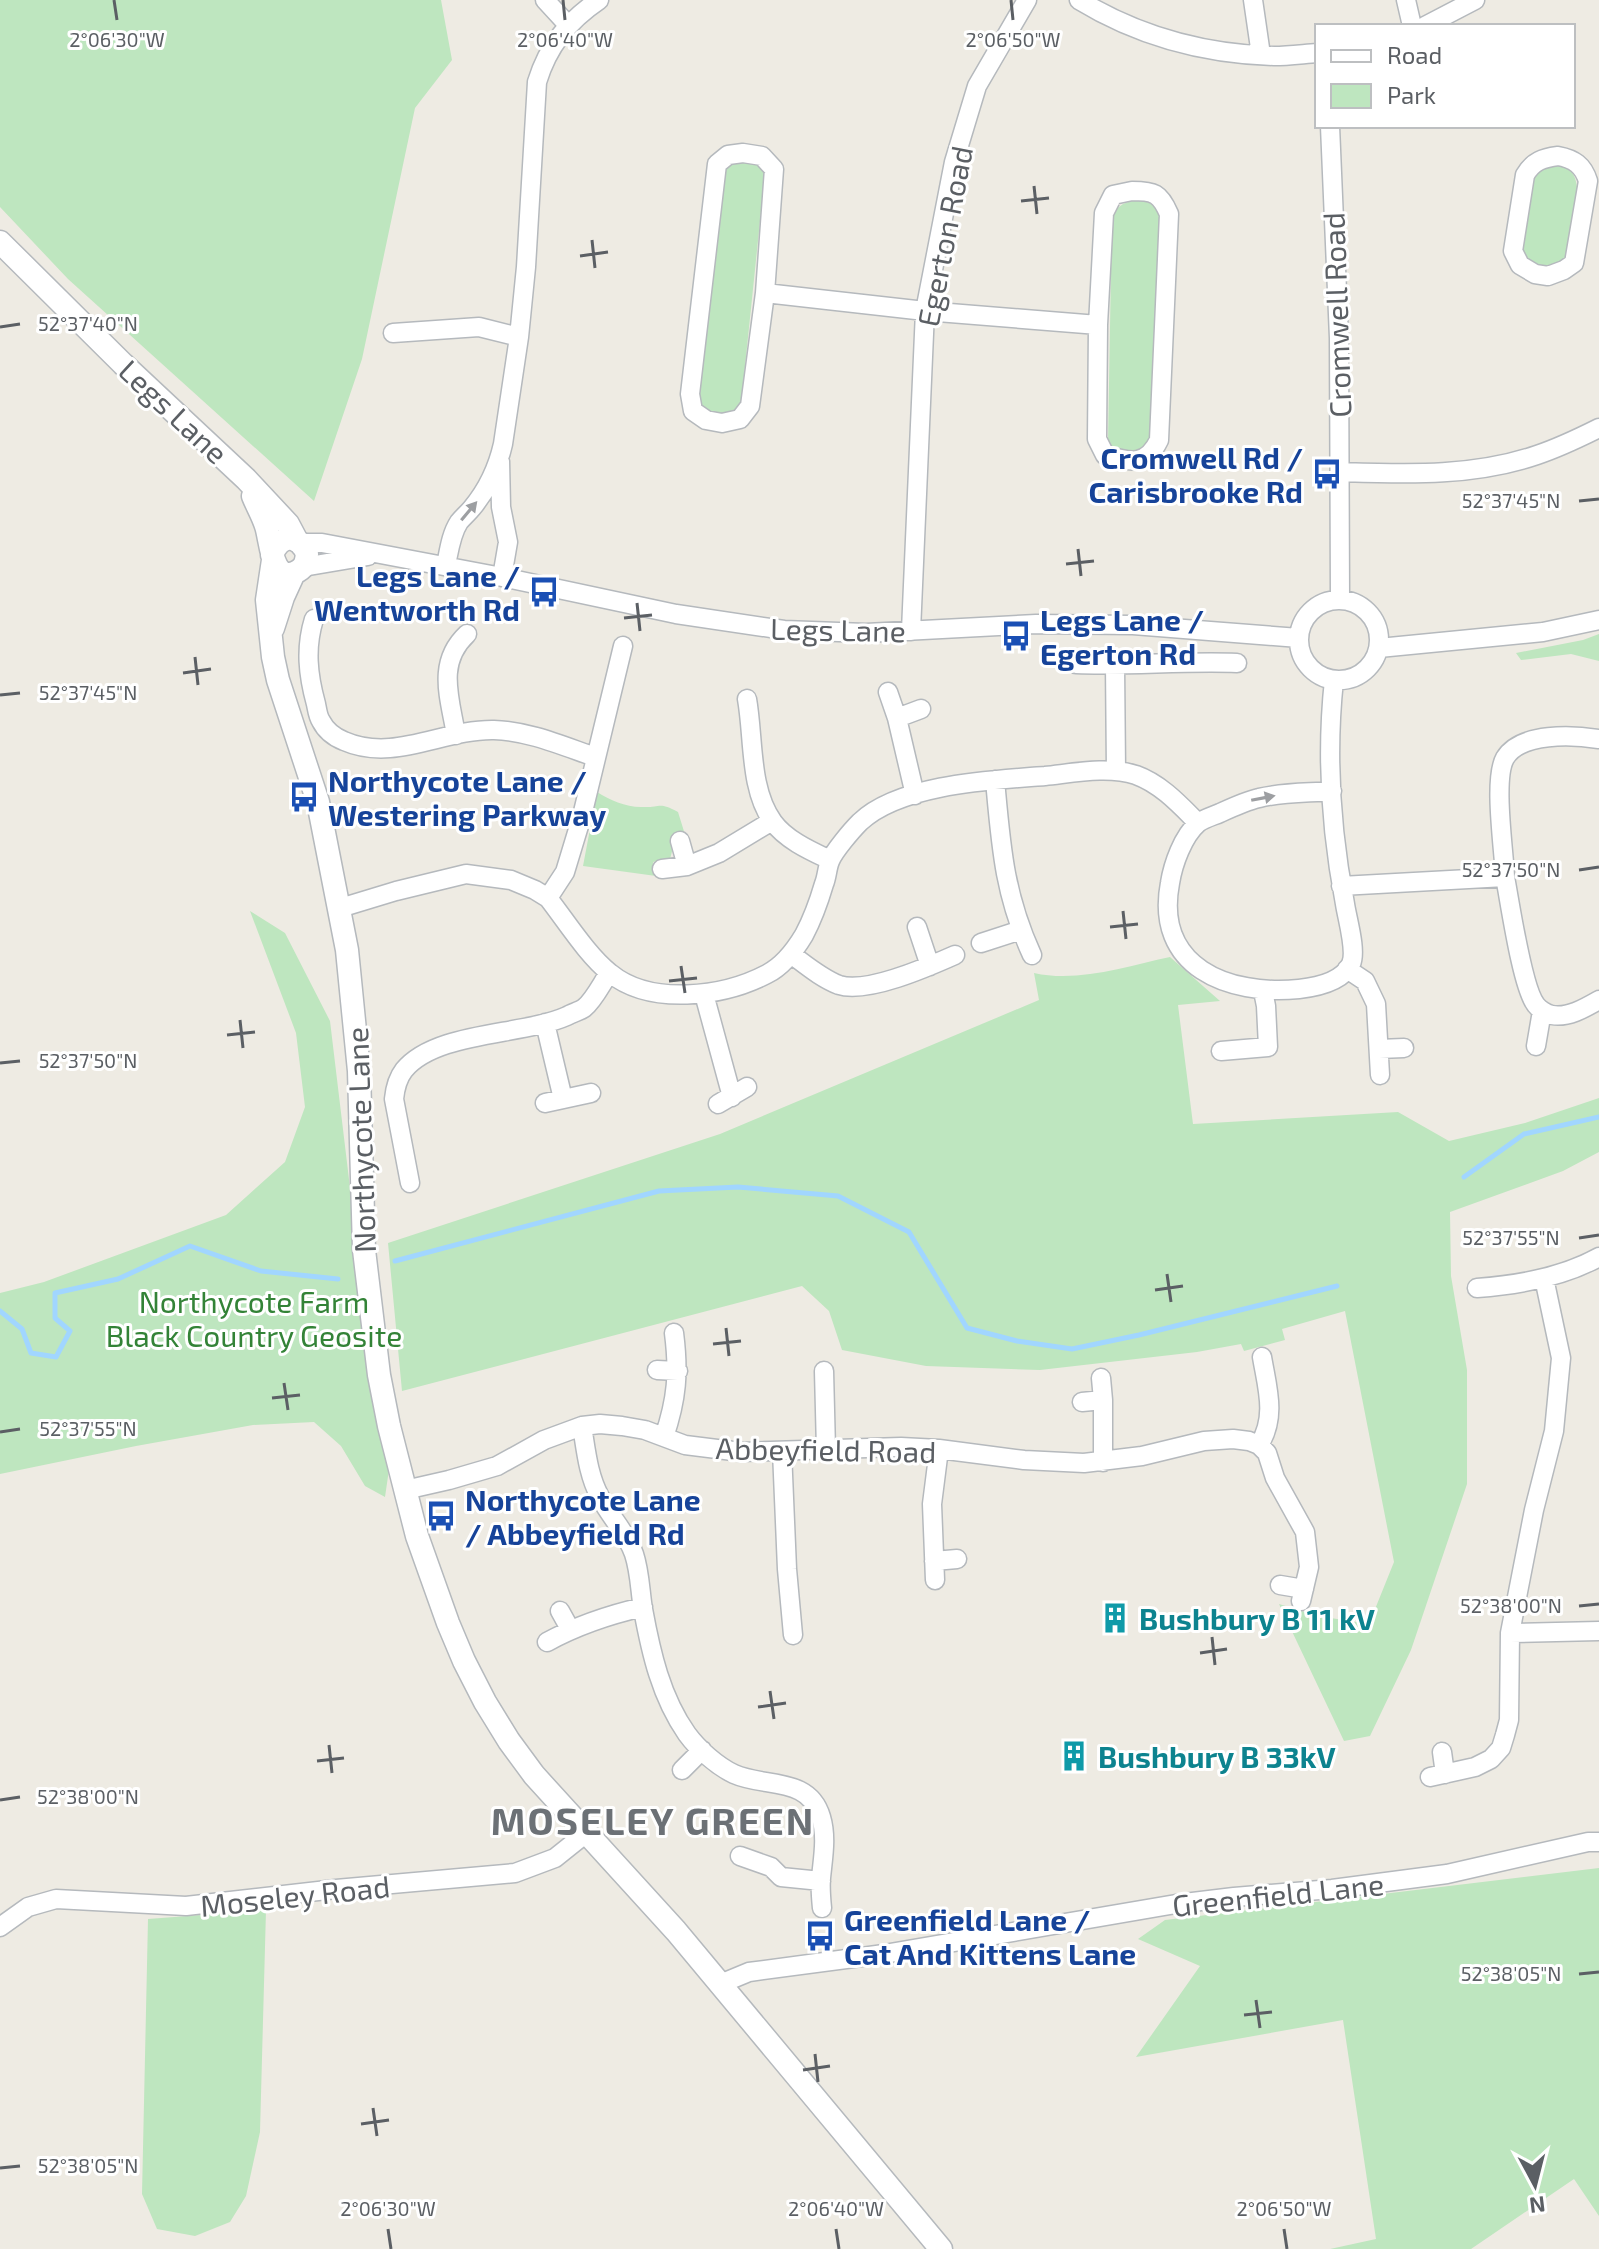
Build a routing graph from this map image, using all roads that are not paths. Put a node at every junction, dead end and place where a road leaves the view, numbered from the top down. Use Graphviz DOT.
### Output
graph roads {
  1 [pos="545,0"];
  2 [pos="599,0"];
  3 [pos="1027,0"];
  4 [pos="1079,0"];
  5 [pos="1253,0"];
  6 [pos="1406,0"];
  7 [pos="1475,0"];
  8 [pos="1412,24"];
  9 [pos="1429,24"];
  10 [pos="568,25"];
  11 [pos="1315,53"];
  12 [pos="1261,55"];
  13 [pos="1330,128"];
  14 [pos="1590,224"];
  15 [pos="0,242"];
  16 [pos="765,293"];
  17 [pos="925,311"];
  18 [pos="1098,325"];
  19 [pos="393,333"];
  20 [pos="519,337"];
  21 [pos="1599,428"];
  22 [pos="499,459"];
  23 [pos="1340,472"];
  24 [pos="246,479"];
  25 [pos="299,542"];
  26 [pos="382,554"];
  27 [pos="272,557"];
  28 [pos="446,565"];
  29 [pos="299,570"];
  30 [pos="502,577"];
  31 [pos="1340,599"];
  32 [pos="314,619"];
  33 [pos="1599,620"];
  34 [pos="911,631"];
  35 [pos="271,634"];
  36 [pos="467,634"];
  37 [pos="1299,638"];
  38 [pos="623,646"];
  39 [pos="1379,648"];
  40 [pos="1237,663"];
  41 [pos="1076,664"];
  42 [pos="1115,665"];
  43 [pos="1334,680"];
  44 [pos="888,692"];
  45 [pos="747,699"];
  46 [pos="921,709"];
  47 [pos="897,718"];
  48 [pos="456,735"];
  49 [pos="1599,739"];
  50 [pos="595,757"];
  51 [pos="1116,771"];
  52 [pos="995,780"];
  53 [pos="1332,791"];
  54 [pos="915,795"];
  55 [pos="772,821"];
  56 [pos="1198,823"];
  57 [pos="680,841"];
  58 [pos="830,860"];
  59 [pos="687,866"];
  60 [pos="662,869"];
  61 [pos="1505,877"];
  62 [pos="1341,886"];
  63 [pos="548,898"];
  64 [pos="340,908"];
  65 [pos="917,927"];
  66 [pos="1021,930"];
  67 [pos="981,943"];
  68 [pos="791,954"];
  69 [pos="955,955"];
  70 [pos="1032,955"];
  71 [pos="930,966"];
  72 [pos="1344,972"];
  73 [pos="609,973"];
  74 [pos="1263,991"];
  75 [pos="704,994"];
  76 [pos="1599,1000"];
  77 [pos="1542,1011"];
  78 [pos="545,1023"];
  79 [pos="1536,1046"];
  80 [pos="1404,1048"];
  81 [pos="1379,1049"];
  82 [pos="1221,1051"];
  83 [pos="1380,1075"];
  84 [pos="591,1093"];
  85 [pos="733,1096"];
  86 [pos="563,1099"];
  87 [pos="545,1103"];
  88 [pos="410,1183"];
  89 [pos="1599,1257"];
  90 [pos="1544,1278"];
  91 [pos="1477,1288"];
  92 [pos="674,1333"];
  93 [pos="1262,1357"];
  94 [pos="657,1370"];
  95 [pos="678,1371"];
  96 [pos="824,1371"];
  97 [pos="1101,1378"];
  98 [pos="1103,1400"];
  99 [pos="1082,1402"];
  100 [pos="582,1426"];
  101 [pos="664,1437"];
  102 [pos="1259,1445"];
  103 [pos="939,1449"];
  104 [pos="826,1450"];
  105 [pos="782,1451"];
  106 [pos="1103,1462"];
  107 [pos="405,1490"];
  108 [pos="957,1559"];
  109 [pos="934,1561"];
  110 [pos="935,1580"];
  111 [pos="1280,1585"];
  112 [pos="643,1607"];
  113 [pos="560,1611"];
  114 [pos="570,1629"];
  115 [pos="1599,1631"];
  116 [pos="1510,1633"];
  117 [pos="793,1635"];
  118 [pos="547,1642"];
  119 [pos="702,1750"];
  120 [pos="1442,1752"];
  121 [pos="682,1770"];
  122 [pos="585,1834"];
  123 [pos="1599,1842"];
  124 [pos="740,1856"];
  125 [pos="821,1881"];
  126 [pos="822,1908"];
  127 [pos="0,1927"];
  128 [pos="720,1984"];
  129 [pos="941,2249"];
  1 -- 10 [label="street"];
  2 -- 10 [label="street"];
  3 -- 17 [label="street, Egerton Road"];
  4 -- 12 [label="street"];
  5 -- 12 [label="street"];
  6 -- 8 [label="street"];
  7 -- 9 [label="street"];
  10 -- 20 [label="street"];
  11 -- 12 [label="street"];
  13 -- 23 [label="street, Cromwell Road"];
  14 -- 14 [label="street"];
  15 -- 24 [label="street, Legs Lane"];
  16 -- 16 [label="street"];
  16 -- 17 [label="street"];
  17 -- 18 [label="street"];
  17 -- 34 [label="street, Egerton Road"];
  18 -- 18 [label="street"];
  19 -- 20 [label="street"];
  20 -- 22 [label="street"];
  21 -- 23 [label="street"];
  28 -- 22 [label="street, one-way"];
  22 -- 30 [label="street"];
  23 -- 31 [label="street, Cromwell Road"];
  24 -- 25 [label="street, Legs Lane"];
  24 -- 27 [label="street, Legs Lane"];
  25 -- 26 [label="street, Legs Lane"];
  25 -- 27 [label="street"];
  25 -- 29 [label="street"];
  26 -- 28 [label="street, Legs Lane"];
  26 -- 29 [label="street, Legs Lane"];
  27 -- 29 [label="street"];
  27 -- 35 [label="street, Northycote Lane"];
  28 -- 30 [label="street, Legs Lane"];
  29 -- 35 [label="street, Northycote Lane"];
  30 -- 34 [label="street, Legs Lane"];
  31 -- 37 [label="street"];
  31 -- 39 [label="street"];
  32 -- 48 [label="street"];
  33 -- 39 [label="street"];
  34 -- 37 [label="street, Legs Lane"];
  35 -- 64 [label="street, Northycote Lane"];
  36 -- 48 [label="street"];
  37 -- 43 [label="street"];
  38 -- 50 [label="street"];
  39 -- 43 [label="street"];
  40 -- 42 [label="street"];
  41 -- 42 [label="street"];
  42 -- 51 [label="street"];
  43 -- 53 [label="street"];
  44 -- 47 [label="street"];
  45 -- 55 [label="street"];
  46 -- 47 [label="street"];
  47 -- 54 [label="street"];
  48 -- 50 [label="street"];
  49 -- 61 [label="street"];
  50 -- 63 [label="street"];
  51 -- 52 [label="street"];
  51 -- 56 [label="street"];
  52 -- 54 [label="street"];
  52 -- 66 [label="street"];
  56 -- 53 [label="street, one-way"];
  53 -- 62 [label="street"];
  54 -- 58 [label="street"];
  55 -- 58 [label="street"];
  55 -- 59 [label="street"];
  56 -- 74 [label="street"];
  57 -- 59 [label="street"];
  58 -- 68 [label="street"];
  59 -- 60 [label="street"];
  61 -- 62 [label="street"];
  61 -- 77 [label="street"];
  62 -- 72 [label="street"];
  63 -- 64 [label="street"];
  63 -- 73 [label="street"];
  64 -- 107 [label="street, Northycote Lane"];
  65 -- 71 [label="street"];
  66 -- 67 [label="street"];
  66 -- 70 [label="street"];
  68 -- 71 [label="street"];
  68 -- 75 [label="street"];
  69 -- 71 [label="street"];
  72 -- 74 [label="street"];
  72 -- 81 [label="street"];
  73 -- 75 [label="street"];
  73 -- 78 [label="street"];
  74 -- 82 [label="street"];
  75 -- 85 [label="street"];
  76 -- 77 [label="street"];
  77 -- 79 [label="street"];
  78 -- 86 [label="street"];
  78 -- 88 [label="street"];
  80 -- 81 [label="street"];
  81 -- 83 [label="street"];
  84 -- 86 [label="street"];
  86 -- 87 [label="street"];
  89 -- 90 [label="street"];
  90 -- 91 [label="street"];
  90 -- 116 [label="street"];
  92 -- 95 [label="street"];
  93 -- 102 [label="street"];
  94 -- 95 [label="street"];
  95 -- 101 [label="street"];
  96 -- 104 [label="street"];
  97 -- 98 [label="street"];
  98 -- 99 [label="street"];
  98 -- 106 [label="street"];
  100 -- 101 [label="street, Abbeyfield Road"];
  100 -- 107 [label="street, Abbeyfield Road"];
  100 -- 112 [label="street"];
  101 -- 105 [label="street, Abbeyfield Road"];
  102 -- 106 [label="street, Abbeyfield Road"];
  102 -- 111 [label="street"];
  103 -- 104 [label="street, Abbeyfield Road"];
  103 -- 106 [label="street, Abbeyfield Road"];
  103 -- 109 [label="street"];
  104 -- 105 [label="street, Abbeyfield Road"];
  105 -- 117 [label="street"];
  107 -- 122 [label="street, Northycote Lane"];
  108 -- 109 [label="street"];
  109 -- 110 [label="street"];
  112 -- 114 [label="street"];
  112 -- 119 [label="street"];
  113 -- 114 [label="street"];
  114 -- 118 [label="street"];
  115 -- 116 [label="street"];
  116 -- 120 [label="street"];
  119 -- 121 [label="street"];
  119 -- 125 [label="street"];
  122 -- 127 [label="street, Moseley Road"];
  122 -- 128 [label="street, Northycote Lane"];
  123 -- 128 [label="street, Greenfield Lane"];
  124 -- 125 [label="street"];
  125 -- 126 [label="street"];
  128 -- 129 [label="street, Northycote Lane"];
}
